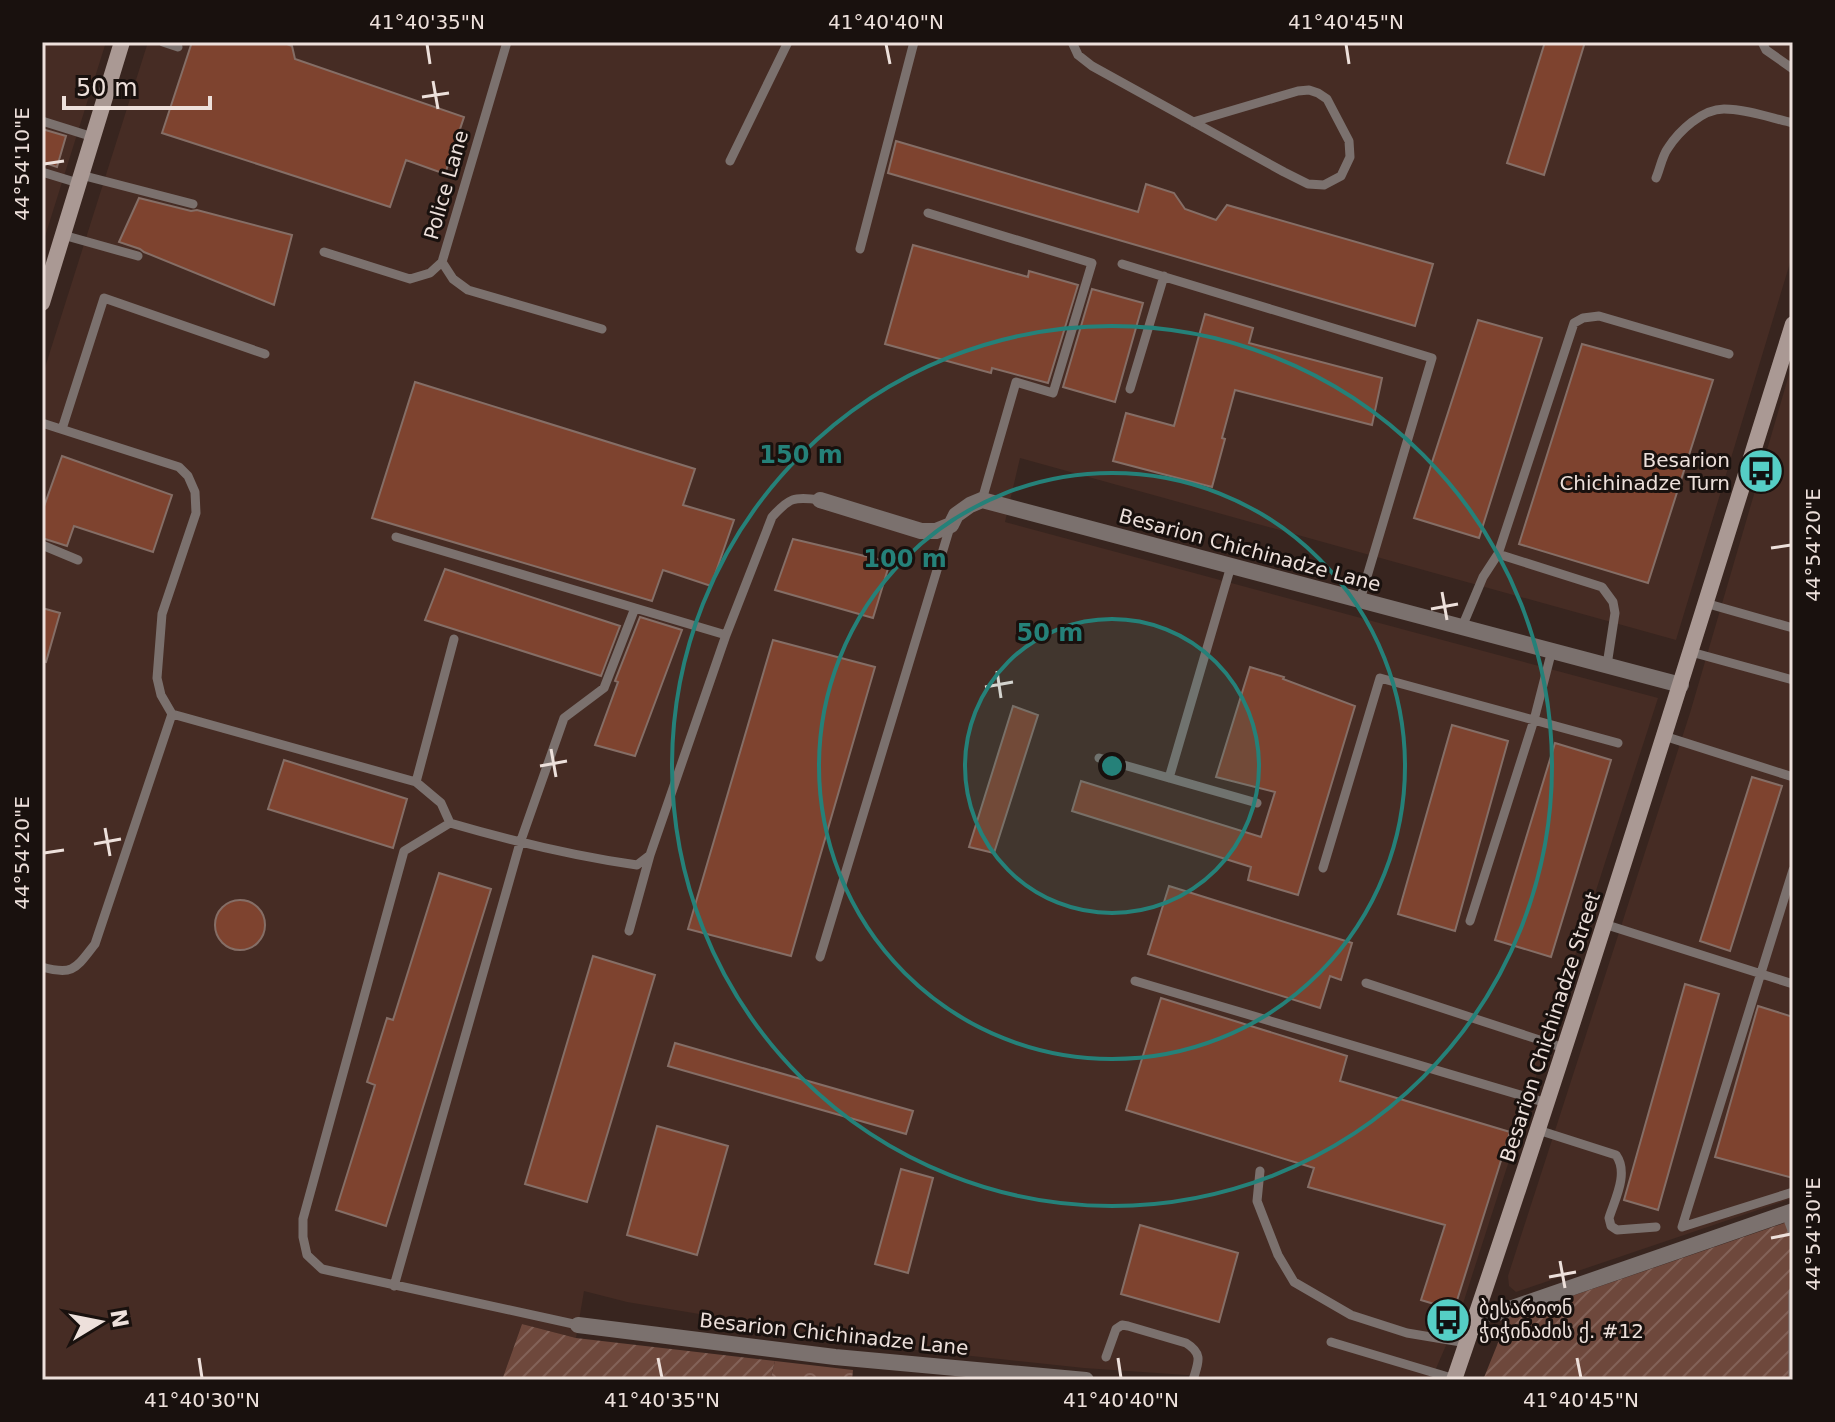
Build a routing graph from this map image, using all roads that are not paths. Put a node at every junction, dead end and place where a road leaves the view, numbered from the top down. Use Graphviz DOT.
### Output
graph roads {
  1 [pos="122,42"];
  2 [pos="163,42"];
  3 [pos="507,42"];
  4 [pos="788,42"];
  5 [pos="914,42"];
  6 [pos="1072,42"];
  7 [pos="1762,42"];
  8 [pos="178,47"];
  9 [pos="1793,69"];
  10 [pos="42,121"];
  11 [pos="1193,122"];
  12 [pos="1793,123"];
  13 [pos="93,137"];
  14 [pos="730,161"];
  15 [pos="42,172"];
  16 [pos="1656,178"];
  17 [pos="80,179"];
  18 [pos="193,204"];
  19 [pos="928,213"];
  20 [pos="63,235"];
  21 [pos="860,249"];
  22 [pos="324,252"];
  23 [pos="138,256"];
  24 [pos="442,262"];
  25 [pos="1122,264"];
  26 [pos="1164,276"];
  27 [pos="42,303"];
  28 [pos="1793,324"];
  29 [pos="602,329"];
  30 [pos="265,354"];
  31 [pos="1729,354"];
  32 [pos="1130,389"];
  33 [pos="42,423"];
  34 [pos="62,429"];
  35 [pos="820,500"];
  36 [pos="982,500"];
  37 [pos="951,525"];
  38 [pos="396,537"];
  39 [pos="42,545"];
  40 [pos="1498,554"];
  41 [pos="78,560"];
  42 [pos="1231,566"];
  43 [pos="1360,600"];
  44 [pos="1705,603"];
  45 [pos="635,608"];
  46 [pos="1462,627"];
  47 [pos="1793,628"];
  48 [pos="726,635"];
  49 [pos="454,639"];
  50 [pos="1552,650"];
  51 [pos="1691,652"];
  52 [pos="1607,665"];
  53 [pos="1793,680"];
  54 [pos="1681,685"];
  55 [pos="172,714"];
  56 [pos="1534,720"];
  57 [pos="1664,736"];
  58 [pos="1618,743"];
  59 [pos="1099,758"];
  60 [pos="1793,777"];
  61 [pos="1169,778"];
  62 [pos="416,782"];
  63 [pos="1257,803"];
  64 [pos="450,823"];
  65 [pos="520,843"];
  66 [pos="650,855"];
  67 [pos="1323,868"];
  68 [pos="1793,870"];
  69 [pos="1470,921"];
  70 [pos="1604,924"];
  71 [pos="629,931"];
  72 [pos="820,957"];
  73 [pos="42,967"];
  74 [pos="1760,974"];
  75 [pos="1135,981"];
  76 [pos="1366,983"];
  77 [pos="1793,984"];
  78 [pos="1564,1048"];
  79 [pos="1547,1103"];
  80 [pos="1538,1130"];
  81 [pos="1260,1171"];
  82 [pos="1793,1192"];
  83 [pos="1789,1212"];
  84 [pos="1656,1227"];
  85 [pos="1793,1233"];
  86 [pos="394,1286"];
  87 [pos="1793,1292"];
  88 [pos="1477,1313"];
  89 [pos="578,1325"];
  90 [pos="1331,1342"];
  91 [pos="1467,1343"];
  92 [pos="1106,1357"];
  93 [pos="1454,1379"];
  94 [pos="1086,1380"];
  95 [pos="1193,1380"];
  96 [pos="1793,1380"];
  1 -- 13 [label="street"];
  2 -- 8 [label="lane"];
  3 -- 24 [label="lane, Police Lane"];
  4 -- 14 [label="lane"];
  5 -- 21 [label="lane"];
  6 -- 11 [label="lane"];
  7 -- 9 [label="lane"];
  10 -- 13 [label="lane"];
  11 -- 11 [label="lane"];
  12 -- 16 [label="lane"];
  13 -- 17 [label="street"];
  15 -- 17 [label="lane"];
  17 -- 18 [label="lane"];
  17 -- 20 [label="street"];
  19 -- 36 [label="lane"];
  20 -- 23 [label="lane"];
  20 -- 27 [label="street"];
  22 -- 24 [label="lane, Police Lane"];
  24 -- 29 [label="lane"];
  25 -- 26 [label="lane"];
  26 -- 32 [label="lane"];
  26 -- 43 [label="lane"];
  28 -- 44 [label="street, Besarion Chichinadze Street"];
  30 -- 34 [label="lane"];
  31 -- 40 [label="lane"];
  33 -- 34 [label="lane"];
  34 -- 55 [label="lane"];
  35 -- 37 [label="street"];
  35 -- 48 [label="lane"];
  36 -- 37 [label="street"];
  36 -- 42 [label="street, Besarion Chichinadze Lane"];
  37 -- 72 [label="lane"];
  38 -- 45 [label="lane"];
  39 -- 41 [label="lane"];
  40 -- 46 [label="lane"];
  40 -- 52 [label="lane"];
  42 -- 43 [label="street, Besarion Chichinadze Lane"];
  42 -- 61 [label="lane"];
  43 -- 46 [label="street, Besarion Chichinadze Lane"];
  44 -- 47 [label="lane"];
  44 -- 51 [label="street, Besarion Chichinadze Street"];
  45 -- 48 [label="lane"];
  45 -- 65 [label="lane"];
  46 -- 50 [label="street, Besarion Chichinadze Lane"];
  48 -- 66 [label="lane"];
  49 -- 62 [label="lane"];
  50 -- 52 [label="street, Besarion Chichinadze Lane"];
  50 -- 56 [label="lane"];
  51 -- 53 [label="lane"];
  51 -- 54 [label="street, Besarion Chichinadze Street"];
  52 -- 54 [label="street, Besarion Chichinadze Lane"];
  54 -- 57 [label="street, Besarion Chichinadze Street"];
  55 -- 62 [label="lane"];
  55 -- 73 [label="lane"];
  56 -- 58 [label="lane"];
  56 -- 67 [label="lane"];
  56 -- 69 [label="lane"];
  57 -- 60 [label="lane"];
  57 -- 70 [label="street, Besarion Chichinadze Street"];
  59 -- 61 [label="lane"];
  61 -- 63 [label="lane"];
  62 -- 64 [label="lane"];
  64 -- 65 [label="lane"];
  64 -- 86 [label="lane"];
  65 -- 66 [label="lane"];
  65 -- 86 [label="lane"];
  66 -- 71 [label="lane"];
  68 -- 74 [label="lane"];
  70 -- 74 [label="lane"];
  70 -- 78 [label="street, Besarion Chichinadze Street"];
  74 -- 77 [label="lane"];
  74 -- 82 [label="lane"];
  75 -- 79 [label="lane"];
  76 -- 78 [label="lane"];
  78 -- 79 [label="street, Besarion Chichinadze Street"];
  79 -- 80 [label="street, Besarion Chichinadze Street"];
  80 -- 84 [label="lane"];
  80 -- 88 [label="street, Besarion Chichinadze Street"];
  81 -- 91 [label="lane"];
  83 -- 85 [label="lane"];
  83 -- 88 [label="street"];
  86 -- 89 [label="lane"];
  87 -- 96 [label="lane"];
  88 -- 91 [label="street, Besarion Chichinadze Street"];
  89 -- 94 [label="street, Besarion Chichinadze Lane"];
  90 -- 93 [label="lane"];
  91 -- 93 [label="street, Besarion Chichinadze Street"];
  92 -- 95 [label="lane"];
}
